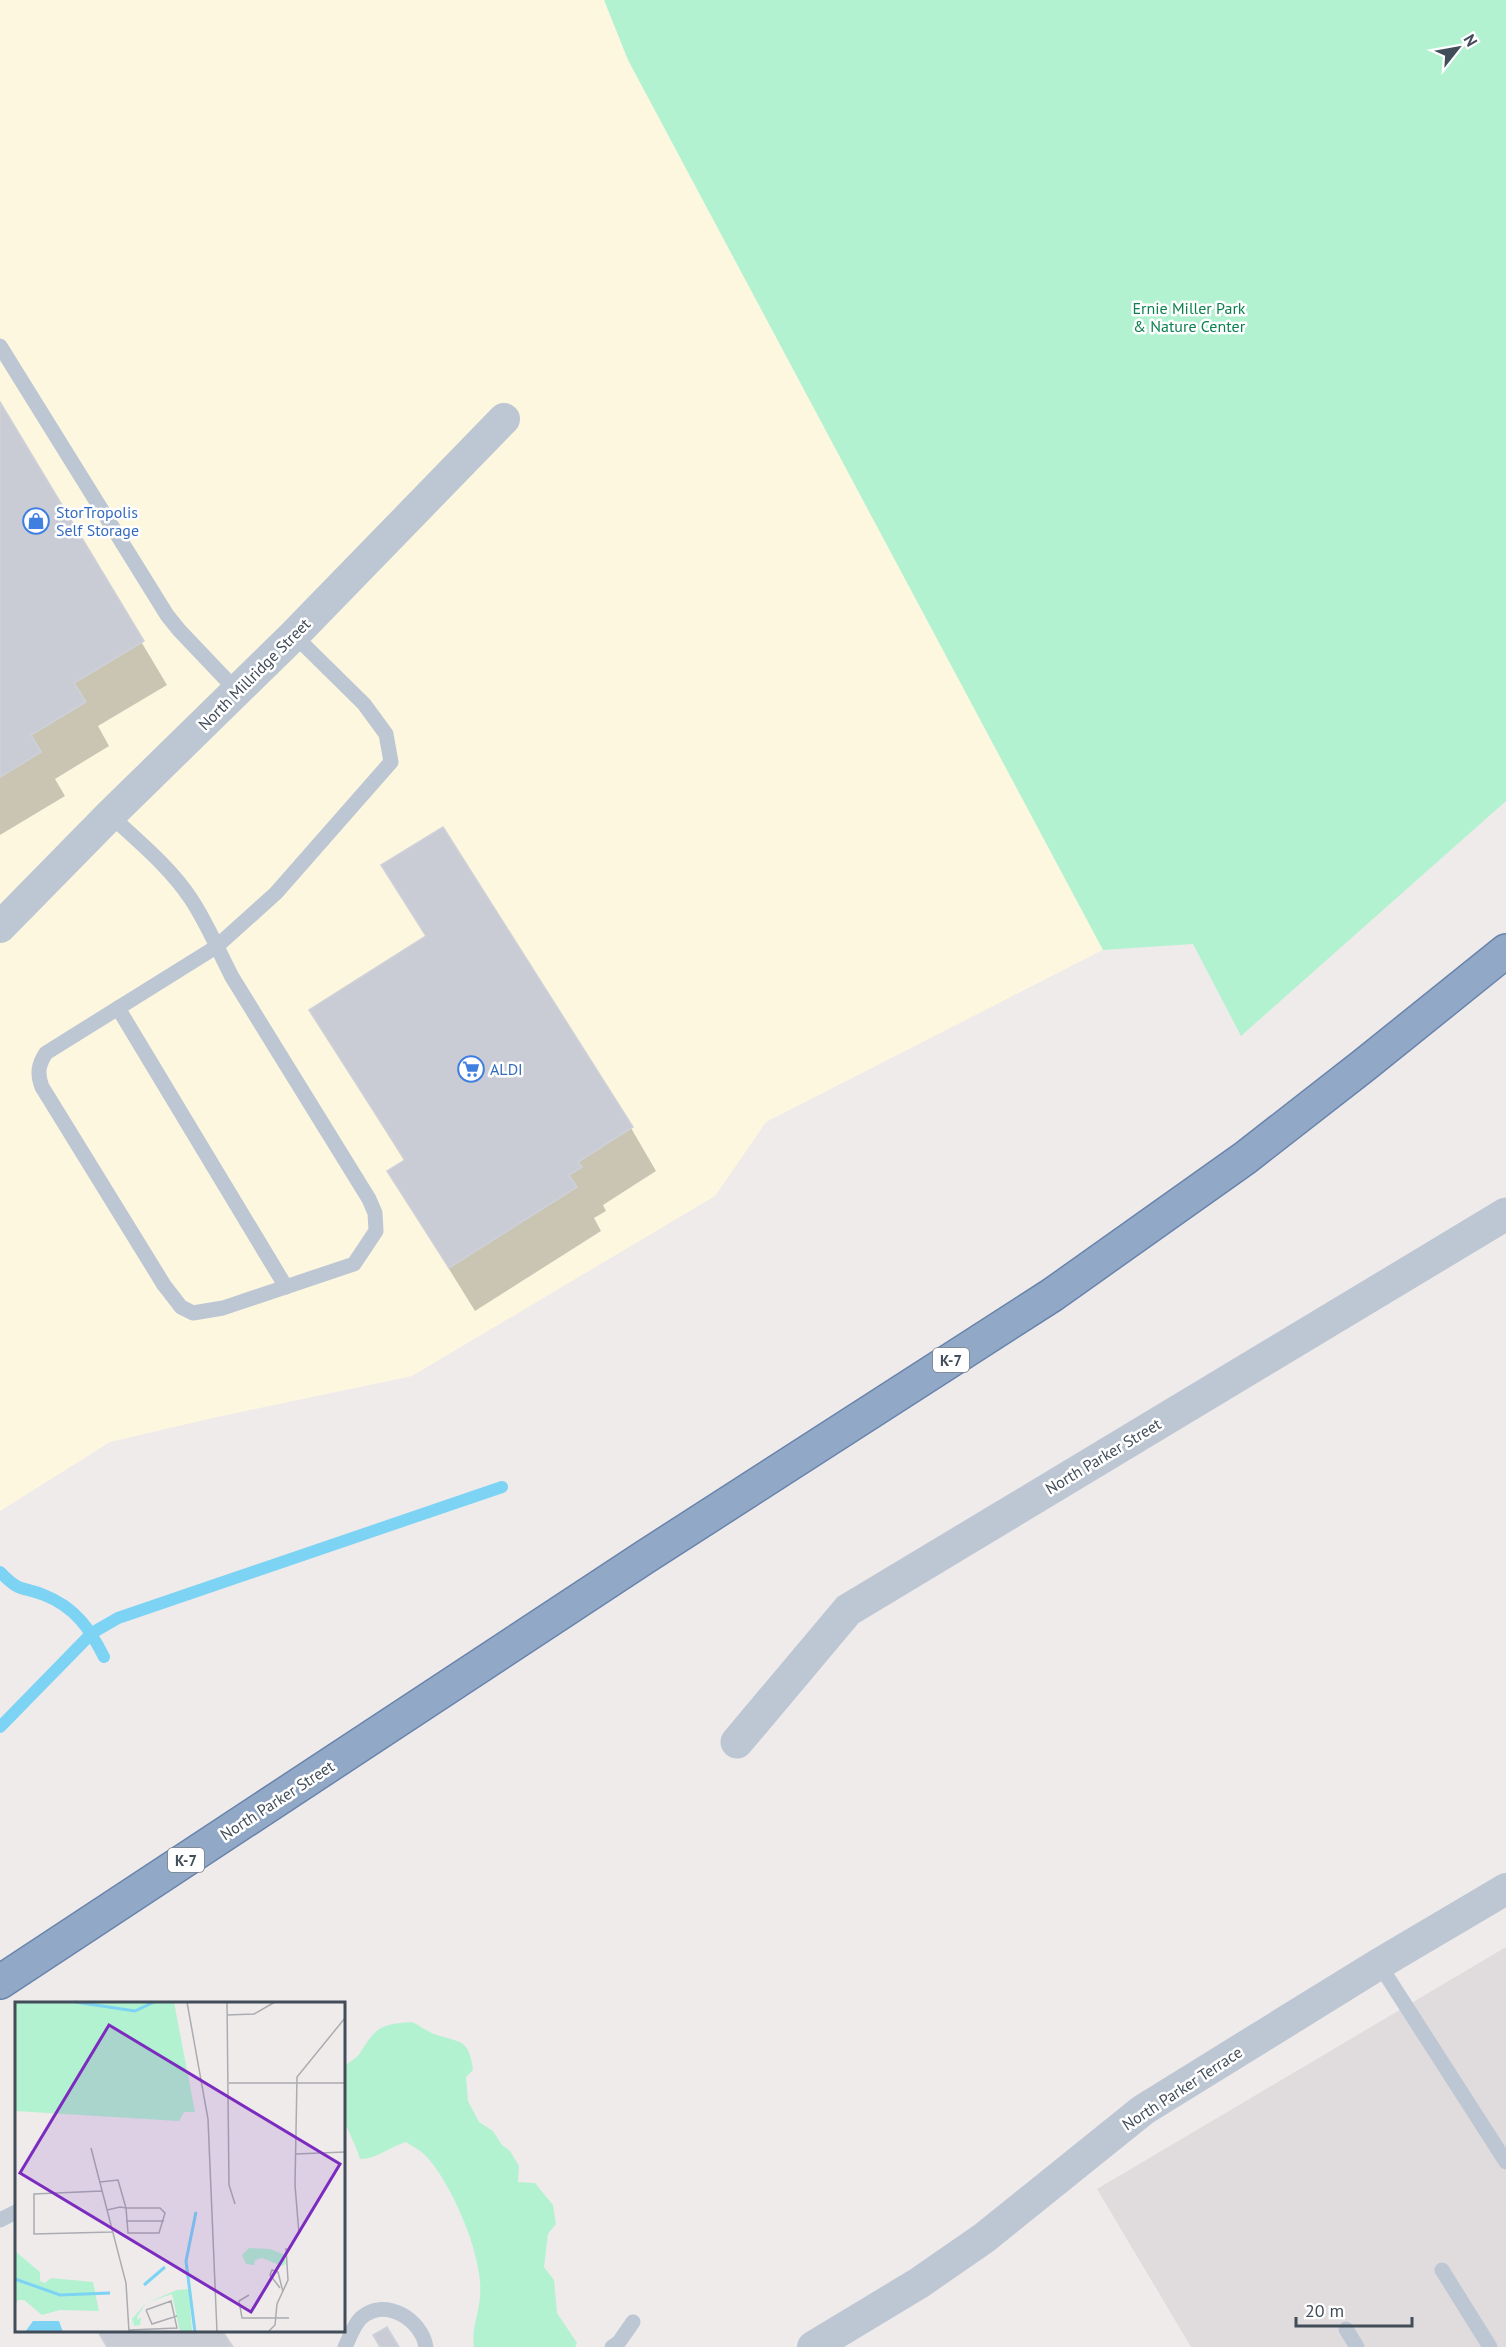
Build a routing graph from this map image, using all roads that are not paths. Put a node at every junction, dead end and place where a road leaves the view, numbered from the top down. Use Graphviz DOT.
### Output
graph roads {
  1 [pos="0,346"];
  2 [pos="504,419"];
  3 [pos="294,635"];
  4 [pos="237,691"];
  5 [pos="110,815"];
  6 [pos="0,927"];
  7 [pos="216,947"];
  8 [pos="1506,951"];
  9 [pos="118,1008"];
  10 [pos="1506,1214"];
  11 [pos="286,1287"];
  12 [pos="737,1742"];
  13 [pos="1506,1889"];
  14 [pos="1379,1964"];
  15 [pos="0,1982"];
  16 [pos="1506,2162"];
  17 [pos="15,2212"];
  18 [pos="0,2220"];
  19 [pos="1442,2270"];
  20 [pos="633,2322"];
  21 [pos="1346,2329"];
  22 [pos="345,2347"];
  23 [pos="426,2347"];
  24 [pos="612,2347"];
  25 [pos="813,2347"];
  26 [pos="1357,2347"];
  27 [pos="1490,2347"];
  1 -- 4 [label="lane"];
  2 -- 3 [label="street, North Millridge Street"];
  3 -- 4 [label="street, North Millridge Street"];
  3 -- 7 [label="lane"];
  4 -- 5 [label="street, North Millridge Street"];
  5 -- 6 [label="street, North Millridge Street"];
  5 -- 7 [label="lane"];
  7 -- 9 [label="lane"];
  7 -- 11 [label="lane"];
  8 -- 15 [label="highway, North Parker Street / K-7"];
  9 -- 11 [label="lane"];
  9 -- 11 [label="lane"];
  10 -- 12 [label="street, North Parker Street"];
  13 -- 14 [label="street, North Parker Terrace"];
  14 -- 16 [label="lane"];
  14 -- 25 [label="street, North Parker Terrace"];
  17 -- 18 [label="lane"];
  19 -- 27 [label="lane"];
  20 -- 24 [label="lane"];
  21 -- 26 [label="lane"];
  22 -- 23 [label="lane"];
}
